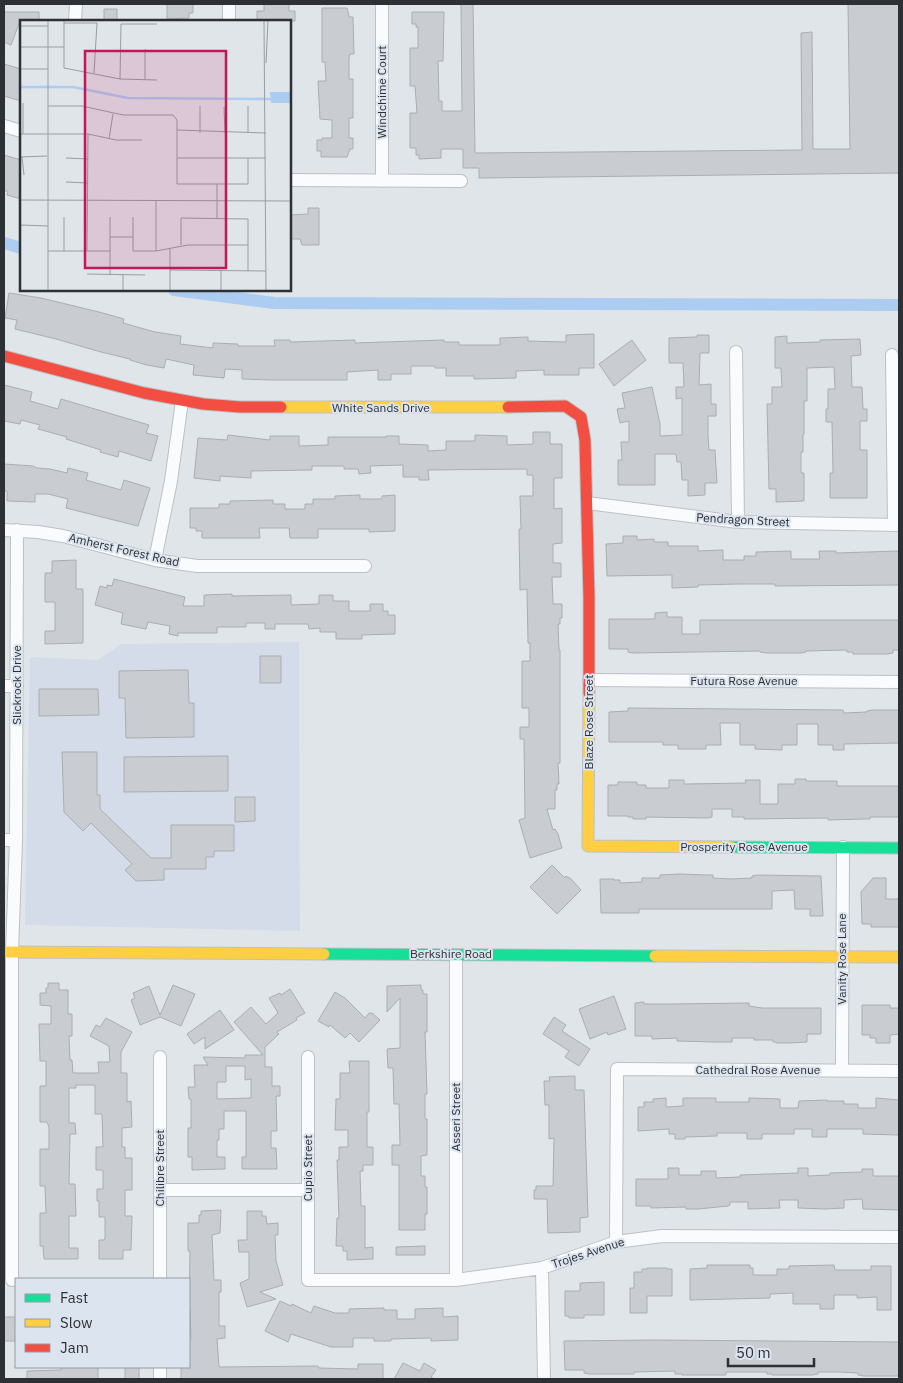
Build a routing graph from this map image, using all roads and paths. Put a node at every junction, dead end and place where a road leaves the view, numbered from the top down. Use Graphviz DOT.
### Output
graph roads {
  1 [pos="76,4"];
  2 [pos="229,4"];
  3 [pos="382,4"];
  4 [pos="76,20"];
  5 [pos="229,20"];
  6 [pos="4,126"];
  7 [pos="20,131"];
  8 [pos="291,180"];
  9 [pos="382,181"];
  10 [pos="461,181"];
  11 [pos="736,352"];
  12 [pos="892,355"];
  13 [pos="4,356"];
  14 [pos="182,401"];
  15 [pos="587,503"];
  16 [pos="738,522"];
  17 [pos="897,525"];
  18 [pos="4,530"];
  19 [pos="17,530"];
  20 [pos="155,560"];
  21 [pos="365,566"];
  22 [pos="589,597"];
  23 [pos="589,680"];
  24 [pos="899,682"];
  25 [pos="4,686"];
  26 [pos="17,686"];
  27 [pos="10,840"];
  28 [pos="588,846"];
  29 [pos="843,847"];
  30 [pos="899,848"];
  31 [pos="8,952"];
  32 [pos="456,954"];
  33 [pos="842,956"];
  34 [pos="899,956"];
  35 [pos="160,1057"];
  36 [pos="308,1057"];
  37 [pos="842,1070"];
  38 [pos="899,1071"];
  39 [pos="160,1190"];
  40 [pos="308,1190"];
  41 [pos="899,1237"];
  42 [pos="616,1242"];
  43 [pos="542,1268"];
  44 [pos="160,1278"];
  45 [pos="11,1280"];
  46 [pos="308,1280"];
  47 [pos="456,1280"];
  48 [pos="544,1379"];
  1 -- 4 [label="street"];
  2 -- 5 [label="street"];
  3 -- 9 [label="street, Windchime Court"];
  6 -- 7 [label="street"];
  8 -- 9 [label="street"];
  9 -- 10 [label="street"];
  11 -- 16 [label="street"];
  12 -- 17 [label="street"];
  13 -- 14 [label="street, White Sands Drive"];
  14 -- 15 [label="street, White Sands Drive"];
  14 -- 20 [label="street"];
  15 -- 16 [label="street, Pendragon Street"];
  15 -- 22 [label="street, White Sands Drive"];
  16 -- 17 [label="street, Pendragon Street"];
  18 -- 19 [label="street, Amherst Forest Road"];
  19 -- 20 [label="street, Amherst Forest Road"];
  19 -- 26 [label="street, Slickrock Drive"];
  20 -- 21 [label="street, Amherst Forest Road"];
  22 -- 23 [label="street, Blaze Rose Street"];
  23 -- 24 [label="street, Futura Rose Avenue"];
  23 -- 28 [label="street, Blaze Rose Street"];
  25 -- 26 [label="street"];
  26 -- 27 [label="street, Slickrock Drive"];
  27 -- 31 [label="street, Slickrock Drive"];
  28 -- 29 [label="street, Prosperity Rose Avenue"];
  29 -- 30 [label="street, Prosperity Rose Avenue"];
  29 -- 33 [label="street, Vanity Rose Lane"];
  31 -- 32 [label="street, Berkshire Road"];
  31 -- 45 [label="street, Slickrock Drive"];
  32 -- 33 [label="street, Berkshire Road"];
  32 -- 47 [label="street, Asseri Street"];
  33 -- 34 [label="street, Berkshire Road"];
  33 -- 37 [label="street, Vanity Rose Lane"];
  35 -- 39 [label="street, Chilibre Street"];
  36 -- 40 [label="street, Cupio Street"];
  37 -- 38 [label="street, Cathedral Rose Avenue"];
  37 -- 42 [label="street, Cathedral Rose Avenue"];
  39 -- 40 [label="street"];
  39 -- 44 [label="street, Chilibre Street"];
  40 -- 46 [label="street, Cupio Street"];
  41 -- 42 [label="street, Trojes Avenue"];
  42 -- 43 [label="street, Trojes Avenue"];
  43 -- 47 [label="street, Trojes Avenue"];
  43 -- 48 [label="street"];
  46 -- 47 [label="street, Trojes Avenue"];
}
